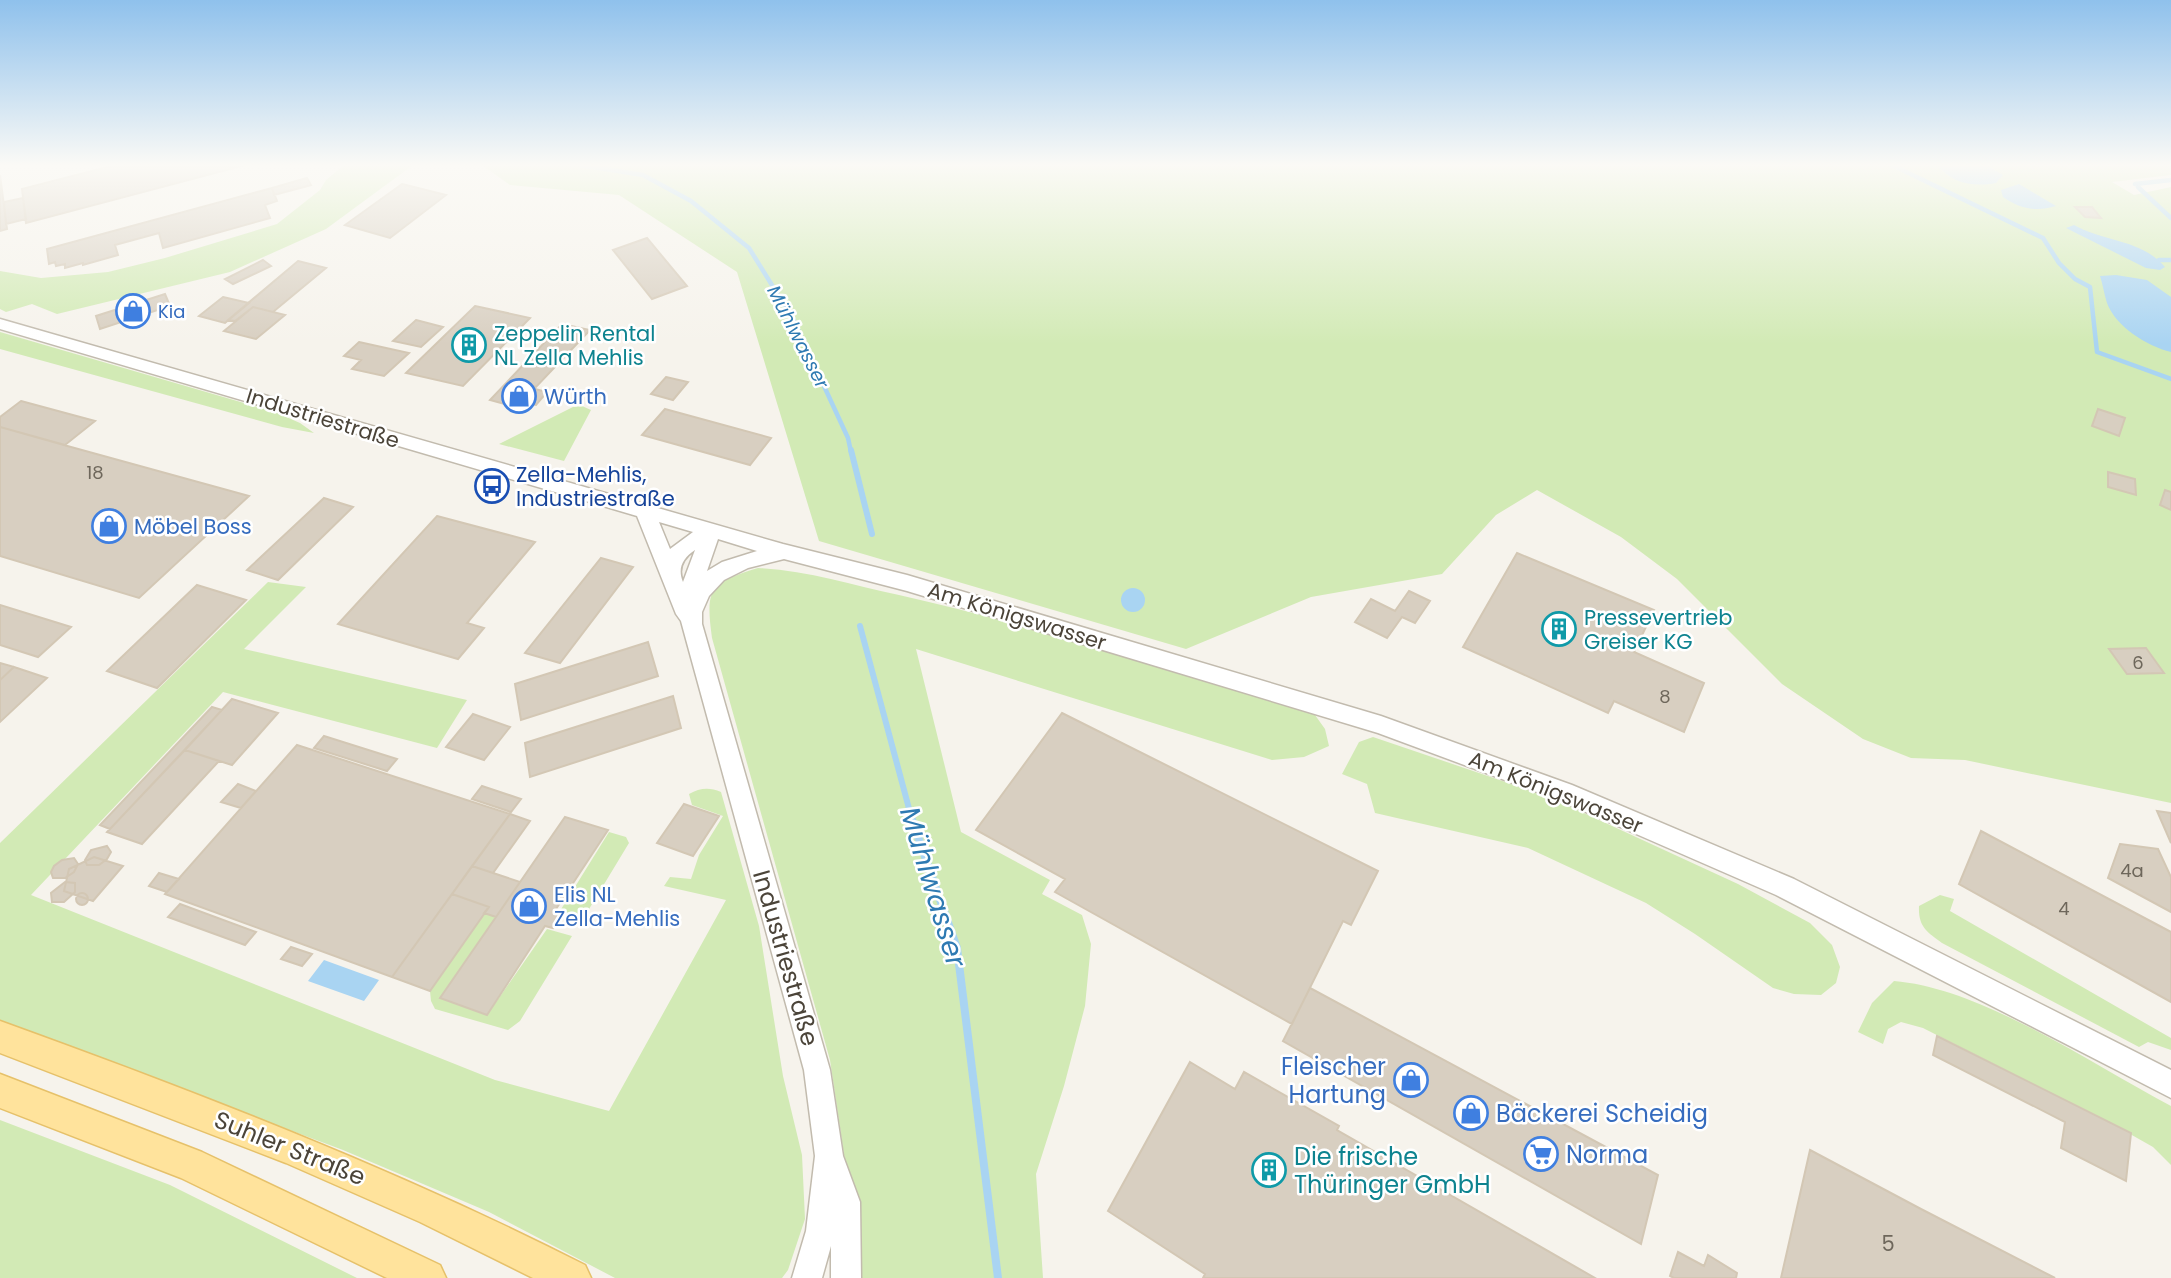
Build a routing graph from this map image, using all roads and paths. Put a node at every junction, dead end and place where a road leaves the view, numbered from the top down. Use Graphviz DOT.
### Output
graph roads {
  1 [pos="0,324"];
  2 [pos="645,512"];
  3 [pos="711,531"];
  4 [pos="783,551"];
  5 [pos="670,576"];
  6 [pos="907,583"];
  7 [pos="696,642"];
  8 [pos="0,1037"];
  9 [pos="2171,1084"];
  10 [pos="0,1091"];
  11 [pos="829,1156"];
  12 [pos="427,1278"];
  13 [pos="572,1278"];
  14 [pos="807,1278"];
  15 [pos="846,1278"];
  1 -- 2 [label="street, Industriestraße"];
  2 -- 3 [label="street, Industriestraße"];
  2 -- 5 [label="street, Industriestraße"];
  3 -- 4 [label="street, Industriestraße"];
  3 -- 5 [label="street"];
  3 -- 7 [label="street, Industriestraße"];
  4 -- 6 [label="street, Industriestraße"];
  4 -- 7 [label="street, Industriestraße"];
  5 -- 7 [label="street, Industriestraße"];
  6 -- 9 [label="street, Am Königswasser"];
  7 -- 11 [label="street, Industriestraße"];
  8 -- 13 [label="main road, Suhler Straße"];
  10 -- 12 [label="main road"];
  11 -- 14 [label="street, Industriestraße"];
  11 -- 15 [label="street"];
}
